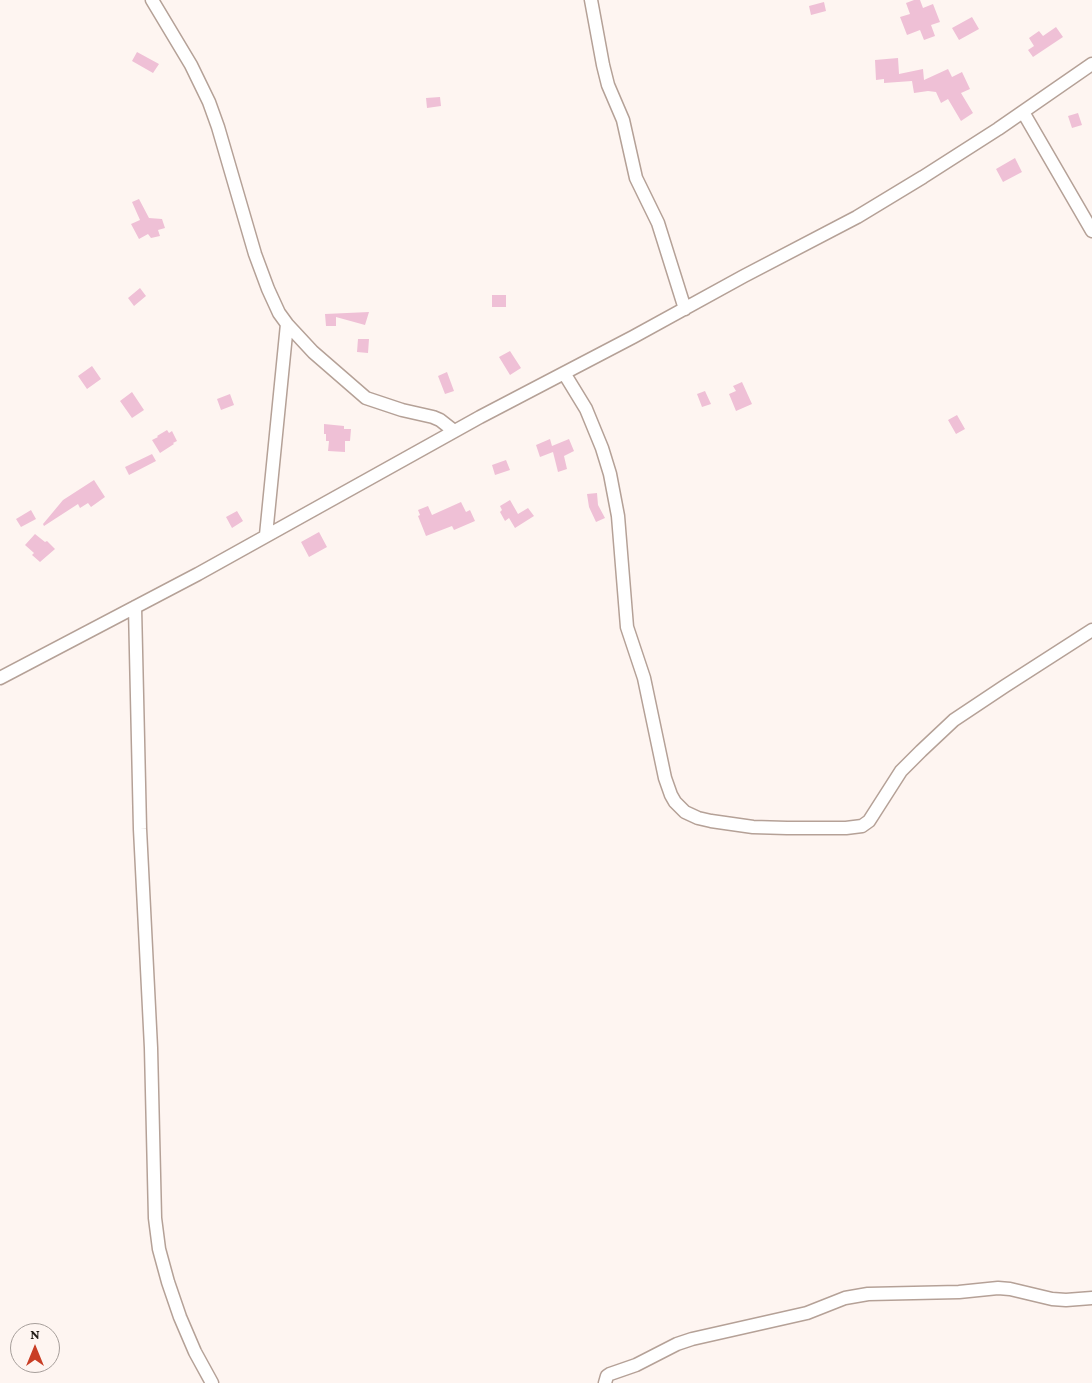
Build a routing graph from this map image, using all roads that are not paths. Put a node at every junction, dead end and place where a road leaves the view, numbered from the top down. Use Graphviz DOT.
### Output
graph roads {
  1 [pos="152,0"];
  2 [pos="591,0"];
  3 [pos="1092,64"];
  4 [pos="1023,112"];
  5 [pos="1092,231"];
  6 [pos="685,309"];
  7 [pos="286,324"];
  8 [pos="564,373"];
  9 [pos="454,431"];
  10 [pos="266,536"];
  11 [pos="135,607"];
  12 [pos="1092,630"];
  13 [pos="0,678"];
  14 [pos="1092,1298"];
  15 [pos="212,1383"];
  16 [pos="605,1383"];
  1 -- 7 [label="street"];
  2 -- 6 [label="street"];
  3 -- 4 [label="street"];
  4 -- 5 [label="street"];
  4 -- 6 [label="street"];
  6 -- 8 [label="street"];
  7 -- 9 [label="street"];
  7 -- 10 [label="street"];
  8 -- 9 [label="street"];
  8 -- 12 [label="street"];
  9 -- 10 [label="street"];
  10 -- 11 [label="street"];
  11 -- 13 [label="street"];
  11 -- 15 [label="street"];
  14 -- 16 [label="street"];
}
